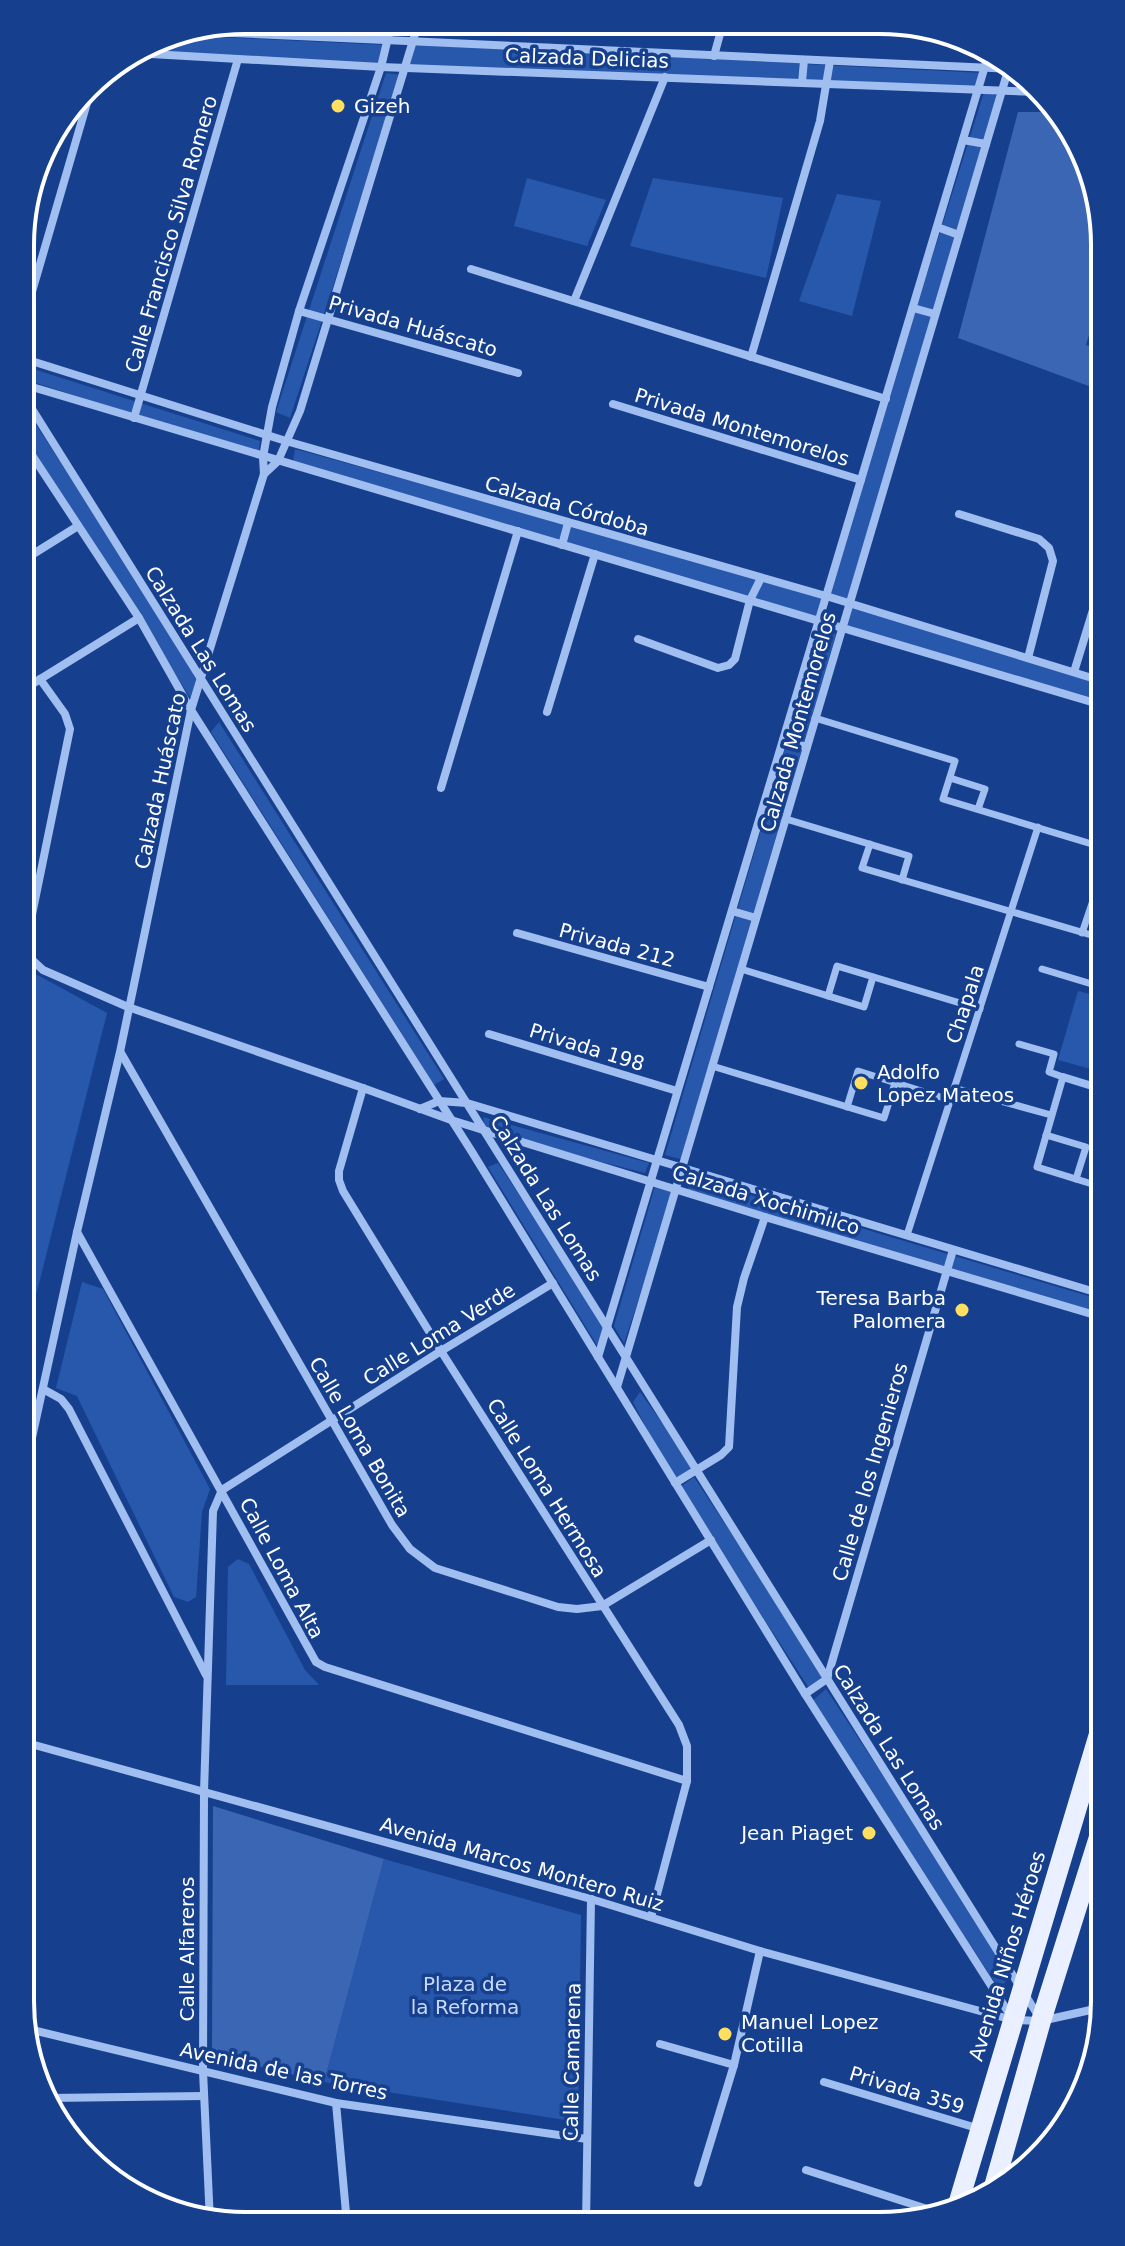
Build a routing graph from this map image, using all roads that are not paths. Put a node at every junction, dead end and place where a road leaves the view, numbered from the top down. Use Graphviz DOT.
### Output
graph roads {
  1 [pos="248,34"];
  2 [pos="389,34"];
  3 [pos="415,34"];
  4 [pos="720,34"];
  5 [pos="387,41"];
  6 [pos="413,42"];
  7 [pos="158,53"];
  8 [pos="714,56"];
  9 [pos="238,59"];
  10 [pos="804,60"];
  11 [pos="830,61"];
  12 [pos="986,64"];
  13 [pos="381,67"];
  14 [pos="404,68"];
  15 [pos="985,68"];
  16 [pos="994,68"];
  17 [pos="665,77"];
  18 [pos="1007,77"];
  19 [pos="802,82"];
  20 [pos="827,83"];
  21 [pos="980,89"];
  22 [pos="1003,90"];
  23 [pos="1024,91"];
  24 [pos="86,106"];
  25 [pos="963,140"];
  26 [pos="986,144"];
  27 [pos="937,227"];
  28 [pos="959,235"];
  29 [pos="471,269"];
  30 [pos="34,285"];
  31 [pos="574,301"];
  32 [pos="913,308"];
  33 [pos="299,311"];
  34 [pos="935,314"];
  35 [pos="328,319"];
  36 [pos="751,357"];
  37 [pos="34,362"];
  38 [pos="518,373"];
  39 [pos="34,388"];
  40 [pos="140,396"];
  41 [pos="886,399"];
  42 [pos="613,404"];
  43 [pos="34,412"];
  44 [pos="134,418"];
  45 [pos="267,435"];
  46 [pos="286,441"];
  47 [pos="263,457"];
  48 [pos="34,458"];
  49 [pos="278,461"];
  50 [pos="264,474"];
  51 [pos="861,480"];
  52 [pos="959,514"];
  53 [pos="568,523"];
  54 [pos="78,526"];
  55 [pos="518,531"];
  56 [pos="562,545"];
  57 [pos="34,554"];
  58 [pos="595,554"];
  59 [pos="761,578"];
  60 [pos="826,596"];
  61 [pos="750,600"];
  62 [pos="849,604"];
  63 [pos="1091,617"];
  64 [pos="139,618"];
  65 [pos="819,621"];
  66 [pos="842,627"];
  67 [pos="638,639"];
  68 [pos="1028,658"];
  69 [pos="1074,672"];
  70 [pos="1091,677"];
  71 [pos="200,678"];
  72 [pos="40,679"];
  73 [pos="34,683"];
  74 [pos="1091,702"];
  75 [pos="191,710"];
  76 [pos="547,712"];
  77 [pos="815,718"];
  78 [pos="783,740"];
  79 [pos="807,747"];
  80 [pos="950,778"];
  81 [pos="441,788"];
  82 [pos="978,809"];
  83 [pos="786,819"];
  84 [pos="1038,827"];
  85 [pos="870,844"];
  86 [pos="1091,844"];
  87 [pos="902,880"];
  88 [pos="34,905"];
  89 [pos="1091,906"];
  90 [pos="732,911"];
  91 [pos="1010,912"];
  92 [pos="756,918"];
  93 [pos="517,933"];
  94 [pos="1082,933"];
  95 [pos="1091,935"];
  96 [pos="34,962"];
  97 [pos="741,969"];
  98 [pos="1042,969"];
  99 [pos="873,977"];
  100 [pos="1091,984"];
  101 [pos="709,987"];
  102 [pos="828,996"];
  103 [pos="128,1007"];
  104 [pos="980,1009"];
  105 [pos="489,1034"];
  106 [pos="1019,1044"];
  107 [pos="120,1052"];
  108 [pos="712,1066"];
  109 [pos="1063,1077"];
  110 [pos="895,1083"];
  111 [pos="1091,1086"];
  112 [pos="363,1088"];
  113 [pos="954,1088"];
  114 [pos="677,1091"];
  115 [pos="950,1100"];
  116 [pos="439,1101"];
  117 [pos="467,1103"];
  118 [pos="847,1107"];
  119 [pos="419,1109"];
  120 [pos="1051,1115"];
  121 [pos="451,1120"];
  122 [pos="486,1132"];
  123 [pos="1046,1135"];
  124 [pos="658,1159"];
  125 [pos="682,1166"];
  126 [pos="1076,1179"];
  127 [pos="651,1182"];
  128 [pos="1091,1184"];
  129 [pos="675,1189"];
  130 [pos="765,1217"];
  131 [pos="77,1232"];
  132 [pos="907,1235"];
  133 [pos="953,1250"];
  134 [pos="946,1269"];
  135 [pos="553,1283"];
  136 [pos="1091,1291"];
  137 [pos="1091,1314"];
  138 [pos="607,1327"];
  139 [pos="441,1351"];
  140 [pos="598,1357"];
  141 [pos="625,1357"];
  142 [pos="617,1387"];
  143 [pos="43,1389"];
  144 [pos="332,1421"];
  145 [pos="34,1430"];
  146 [pos="696,1470"];
  147 [pos="675,1483"];
  148 [pos="222,1490"];
  149 [pos="711,1540"];
  150 [pos="602,1606"];
  151 [pos="207,1676"];
  152 [pos="827,1679"];
  153 [pos="805,1694"];
  154 [pos="34,1745"];
  155 [pos="1091,1760"];
  156 [pos="687,1781"];
  157 [pos="204,1792"];
  158 [pos="1091,1861"];
  159 [pos="591,1899"];
  160 [pos="651,1917"];
  161 [pos="760,1951"];
  162 [pos="1022,1989"];
  163 [pos="1091,2010"];
  164 [pos="1013,2020"];
  165 [pos="1041,2021"];
  166 [pos="36,2031"];
  167 [pos="660,2044"];
  168 [pos="734,2065"];
  169 [pos="203,2071"];
  170 [pos="824,2082"];
  171 [pos="204,2096"];
  172 [pos="58,2098"];
  173 [pos="336,2103"];
  174 [pos="980,2129"];
  175 [pos="587,2139"];
  176 [pos="806,2170"];
  177 [pos="997,2176"];
  178 [pos="698,2183"];
  179 [pos="961,2195"];
  180 [pos="922,2207"];
  181 [pos="209,2208"];
  182 [pos="346,2212"];
  183 [pos="586,2212"];
  1 -- 5 [label="street, Calzada Delicias"];
  2 -- 5 [label="street, Calzada Huáscato"];
  3 -- 6 [label="street, Calzada Huáscato"];
  4 -- 8 [label="street"];
  5 -- 6 [label="street, Calzada Delicias"];
  5 -- 13 [label="street, Calzada Huáscato"];
  6 -- 8 [label="street, Calzada Delicias"];
  6 -- 14 [label="street, Calzada Huáscato"];
  7 -- 9 [label="street, Calzada Delicias"];
  8 -- 10 [label="street, Calzada Delicias"];
  9 -- 13 [label="street, Calzada Delicias"];
  9 -- 40 [label="street, Calle Francisco Silva Romero"];
  10 -- 11 [label="street, Calzada Delicias"];
  10 -- 19 [label="street"];
  11 -- 15 [label="street, Calzada Delicias"];
  11 -- 20 [label="street"];
  12 -- 15 [label="street, Calzada Montemorelos"];
  13 -- 14 [label="street, Calzada Delicias"];
  13 -- 33 [label="street, Calzada Huáscato"];
  14 -- 17 [label="street, Calzada Delicias"];
  14 -- 35 [label="street, Calzada Huáscato"];
  15 -- 16 [label="street, Calzada Delicias"];
  15 -- 21 [label="street, Calzada Montemorelos"];
  17 -- 19 [label="street, Calzada Delicias"];
  17 -- 31 [label="street"];
  18 -- 22 [label="street, Calzada Montemorelos"];
  19 -- 20 [label="street, Calzada Delicias"];
  20 -- 21 [label="street, Calzada Delicias"];
  20 -- 36 [label="street"];
  21 -- 22 [label="street, Calzada Delicias"];
  21 -- 25 [label="street, Calzada Montemorelos"];
  22 -- 23 [label="street, Calzada Delicias"];
  22 -- 26 [label="street, Calzada Montemorelos"];
  24 -- 30 [label="street"];
  25 -- 26 [label="street"];
  25 -- 27 [label="street, Calzada Montemorelos"];
  26 -- 28 [label="street, Calzada Montemorelos"];
  27 -- 28 [label="street"];
  27 -- 32 [label="street, Calzada Montemorelos"];
  28 -- 34 [label="street, Calzada Montemorelos"];
  29 -- 31 [label="street"];
  31 -- 36 [label="street"];
  32 -- 34 [label="street"];
  32 -- 41 [label="street, Calzada Montemorelos"];
  33 -- 35 [label="street, Privada Huáscato"];
  33 -- 45 [label="street, Calzada Huáscato"];
  34 -- 62 [label="street, Calzada Montemorelos"];
  35 -- 38 [label="street, Privada Huáscato"];
  35 -- 46 [label="street, Calzada Huáscato"];
  36 -- 41 [label="street"];
  37 -- 40 [label="street, Calzada Córdoba"];
  39 -- 44 [label="street, Calzada Córdoba"];
  40 -- 44 [label="street, Calle Francisco Silva Romero"];
  40 -- 45 [label="street, Calzada Córdoba"];
  41 -- 51 [label="street, Calzada Montemorelos"];
  42 -- 51 [label="street, Privada Montemorelos"];
  43 -- 71 [label="street, Calzada Las Lomas"];
  44 -- 47 [label="street, Calzada Córdoba"];
  45 -- 46 [label="street, Calzada Córdoba"];
  45 -- 47 [label="street, Calzada Huáscato"];
  46 -- 49 [label="street, Calzada Huáscato"];
  46 -- 53 [label="street, Calzada Córdoba"];
  47 -- 49 [label="street, Calzada Córdoba"];
  47 -- 50 [label="street, Calzada Huáscato"];
  48 -- 54 [label="street, Calzada Las Lomas"];
  49 -- 50 [label="street, Calzada Huáscato"];
  49 -- 55 [label="street, Calzada Córdoba"];
  50 -- 71 [label="street, Calzada Huáscato"];
  51 -- 60 [label="street, Calzada Montemorelos"];
  52 -- 68 [label="street"];
  53 -- 56 [label="street"];
  53 -- 59 [label="street, Calzada Córdoba"];
  54 -- 57 [label="street"];
  54 -- 64 [label="street, Calzada Las Lomas"];
  55 -- 56 [label="street, Calzada Córdoba"];
  55 -- 81 [label="street"];
  56 -- 58 [label="street, Calzada Córdoba"];
  58 -- 61 [label="street, Calzada Córdoba"];
  58 -- 76 [label="street"];
  59 -- 60 [label="street, Calzada Córdoba"];
  59 -- 61 [label="street"];
  60 -- 62 [label="street, Calzada Córdoba"];
  60 -- 65 [label="street, Calzada Montemorelos"];
  61 -- 65 [label="street, Calzada Córdoba"];
  61 -- 67 [label="street"];
  62 -- 66 [label="street, Calzada Montemorelos"];
  62 -- 68 [label="street, Calzada Córdoba"];
  63 -- 69 [label="street"];
  64 -- 72 [label="street"];
  64 -- 75 [label="street, Calzada Las Lomas"];
  65 -- 66 [label="street, Calzada Córdoba"];
  65 -- 78 [label="street, Calzada Montemorelos"];
  66 -- 74 [label="street, Calzada Córdoba"];
  66 -- 77 [label="street, Calzada Montemorelos"];
  68 -- 69 [label="street, Calzada Córdoba"];
  69 -- 70 [label="street, Calzada Córdoba"];
  71 -- 75 [label="street, Calzada Huáscato"];
  71 -- 117 [label="street, Calzada Las Lomas"];
  72 -- 73 [label="street"];
  72 -- 88 [label="street, Calzada Xochimilco"];
  75 -- 103 [label="street, Calzada Huáscato"];
  75 -- 116 [label="street, Calzada Las Lomas"];
  77 -- 79 [label="street, Calzada Montemorelos"];
  77 -- 80 [label="street"];
  78 -- 79 [label="street"];
  78 -- 90 [label="street, Calzada Montemorelos"];
  79 -- 83 [label="street, Calzada Montemorelos"];
  80 -- 82 [label="street"];
  80 -- 82 [label="street"];
  82 -- 84 [label="street"];
  83 -- 85 [label="street"];
  83 -- 92 [label="street, Calzada Montemorelos"];
  84 -- 86 [label="street"];
  84 -- 91 [label="street, Chapala"];
  85 -- 87 [label="street"];
  85 -- 87 [label="street"];
  87 -- 91 [label="street"];
  89 -- 94 [label="street"];
  90 -- 92 [label="street"];
  90 -- 101 [label="street, Calzada Montemorelos"];
  91 -- 94 [label="street"];
  91 -- 104 [label="street, Chapala"];
  92 -- 97 [label="street, Calzada Montemorelos"];
  93 -- 101 [label="street, Privada 212"];
  94 -- 95 [label="street"];
  96 -- 103 [label="street, Calzada Xochimilco"];
  97 -- 102 [label="street"];
  97 -- 108 [label="street, Calzada Montemorelos"];
  98 -- 100 [label="street"];
  99 -- 102 [label="street"];
  99 -- 102 [label="street"];
  99 -- 104 [label="street"];
  101 -- 114 [label="street, Calzada Montemorelos"];
  103 -- 107 [label="street, Calzada Huáscato"];
  103 -- 112 [label="street, Calzada Xochimilco"];
  104 -- 113 [label="street, Chapala"];
  105 -- 114 [label="street, Privada 198"];
  106 -- 109 [label="street"];
  107 -- 131 [label="street, Calzada Huáscato"];
  107 -- 144 [label="street, Calle Loma Bonita"];
  108 -- 118 [label="street"];
  108 -- 125 [label="street, Calzada Montemorelos"];
  109 -- 111 [label="street"];
  109 -- 120 [label="street"];
  110 -- 115 [label="street"];
  110 -- 118 [label="street"];
  110 -- 118 [label="street"];
  112 -- 119 [label="street, Calzada Xochimilco"];
  112 -- 139 [label="street, Calle Loma Hermosa"];
  113 -- 115 [label="street, Chapala"];
  113 -- 120 [label="street"];
  114 -- 124 [label="street, Calzada Montemorelos"];
  115 -- 132 [label="street, Chapala"];
  116 -- 117 [label="street, Calzada Xochimilco"];
  116 -- 119 [label="street, Calzada Xochimilco"];
  116 -- 121 [label="street, Calzada Las Lomas"];
  117 -- 122 [label="street, Calzada Las Lomas"];
  117 -- 124 [label="street, Calzada Xochimilco"];
  119 -- 121 [label="street, Calzada Xochimilco"];
  120 -- 123 [label="street"];
  121 -- 122 [label="street, Calzada Xochimilco"];
  121 -- 135 [label="street, Calzada Las Lomas"];
  122 -- 127 [label="street, Calzada Xochimilco"];
  122 -- 138 [label="street, Calzada Las Lomas"];
  123 -- 126 [label="street"];
  123 -- 126 [label="street"];
  124 -- 125 [label="street, Calzada Xochimilco"];
  124 -- 127 [label="street, Calzada Montemorelos"];
  125 -- 129 [label="street, Calzada Montemorelos"];
  125 -- 132 [label="street, Calzada Xochimilco"];
  126 -- 128 [label="street"];
  127 -- 129 [label="street, Calzada Xochimilco"];
  127 -- 138 [label="street, Calzada Montemorelos"];
  129 -- 130 [label="street, Calzada Xochimilco"];
  129 -- 141 [label="street, Calzada Montemorelos"];
  130 -- 134 [label="street, Calzada Xochimilco"];
  130 -- 146 [label="street"];
  131 -- 143 [label="street, Calzada Huáscato"];
  131 -- 148 [label="street, Calle Loma Alta"];
  132 -- 133 [label="street, Calzada Xochimilco"];
  133 -- 134 [label="street, Calle de los Ingenieros"];
  133 -- 136 [label="street, Calzada Xochimilco"];
  134 -- 137 [label="street, Calzada Xochimilco"];
  134 -- 152 [label="street, Calle de los Ingenieros"];
  135 -- 139 [label="street, Calle Loma Verde"];
  135 -- 140 [label="street, Calzada Las Lomas"];
  138 -- 140 [label="street, Calzada Montemorelos"];
  138 -- 141 [label="street, Calzada Las Lomas"];
  139 -- 144 [label="street, Calle Loma Verde"];
  139 -- 150 [label="street, Calle Loma Hermosa"];
  140 -- 142 [label="street, Calzada Las Lomas"];
  141 -- 142 [label="street, Calzada Montemorelos"];
  141 -- 146 [label="street, Calzada Las Lomas"];
  142 -- 147 [label="street, Calzada Las Lomas"];
  143 -- 145 [label="street, Calzada Huáscato"];
  143 -- 151 [label="street, Calle Alfareros"];
  144 -- 148 [label="street, Calle Loma Verde"];
  144 -- 150 [label="street, Calle Loma Bonita"];
  146 -- 147 [label="street"];
  146 -- 152 [label="street, Calzada Las Lomas"];
  147 -- 149 [label="street, Calzada Las Lomas"];
  148 -- 151 [label="street, Calle Alfareros"];
  148 -- 156 [label="street, Calle Loma Alta"];
  149 -- 150 [label="street, Calle Loma Bonita"];
  149 -- 153 [label="street, Calzada Las Lomas"];
  150 -- 156 [label="street, Calle Loma Hermosa"];
  151 -- 157 [label="street, Calle Alfareros"];
  152 -- 153 [label="street"];
  152 -- 162 [label="street, Calzada Las Lomas"];
  153 -- 164 [label="street, Calzada Las Lomas"];
  154 -- 157 [label="street, Avenida Marcos Montero Ruiz"];
  155 -- 162 [label="main road, Avenida Niños Héroes"];
  156 -- 160 [label="street, Calle Loma Hermosa"];
  157 -- 159 [label="street, Avenida Marcos Montero Ruiz"];
  157 -- 169 [label="street, Calle Alfareros"];
  158 -- 165 [label="main road"];
  159 -- 160 [label="street, Avenida Marcos Montero Ruiz"];
  159 -- 175 [label="street, Calle Camarena"];
  160 -- 161 [label="street, Avenida Marcos Montero Ruiz"];
  161 -- 164 [label="street, Avenida Marcos Montero Ruiz"];
  161 -- 168 [label="street"];
  162 -- 164 [label="main road, Avenida Niños Héroes"];
  162 -- 165 [label="street, Calzada Las Lomas"];
  163 -- 165 [label="street, Avenida Marcos Montero Ruiz"];
  164 -- 165 [label="street, Avenida Marcos Montero Ruiz"];
  164 -- 174 [label="main road, Avenida Niños Héroes"];
  165 -- 177 [label="main road"];
  166 -- 169 [label="street, Avenida de las Torres"];
  167 -- 168 [label="street"];
  168 -- 178 [label="street"];
  169 -- 171 [label="street, Calle Alfareros"];
  169 -- 173 [label="street, Avenida de las Torres"];
  170 -- 174 [label="street, Privada 359"];
  171 -- 172 [label="street"];
  171 -- 181 [label="street, Calle Alfareros"];
  173 -- 175 [label="street, Avenida de las Torres"];
  173 -- 182 [label="street"];
  174 -- 179 [label="main road, Avenida Niños Héroes"];
  175 -- 183 [label="street, Calle Camarena"];
  176 -- 180 [label="street"];
}
